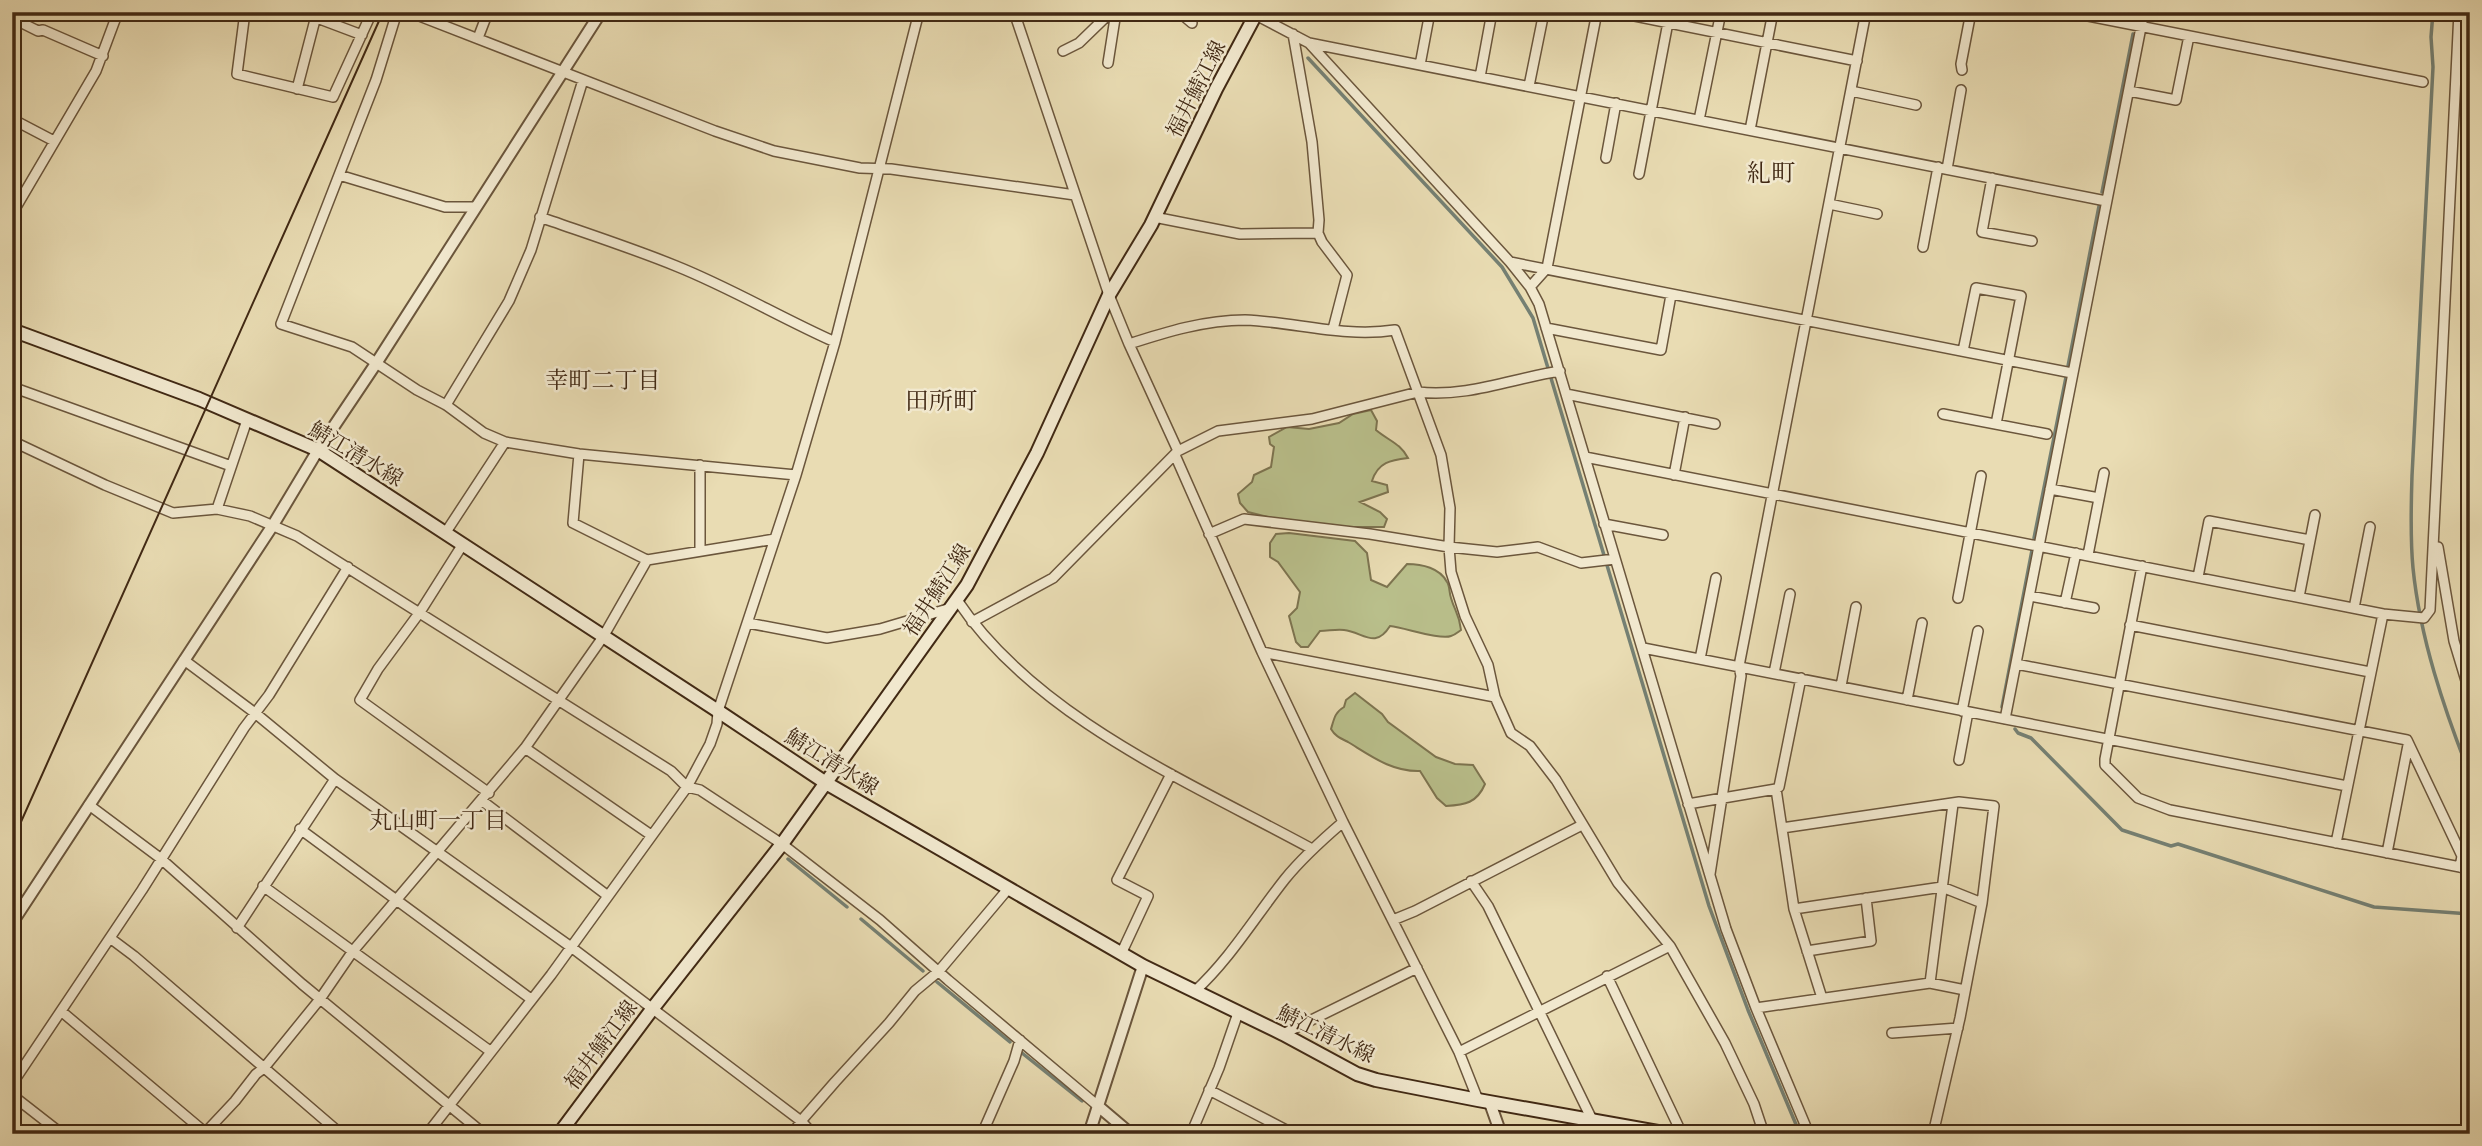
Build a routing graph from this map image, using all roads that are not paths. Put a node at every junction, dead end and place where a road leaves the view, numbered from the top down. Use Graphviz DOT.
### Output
graph roads {
  1 [pos="118,12"];
  2 [pos="245,12"];
  3 [pos="301,12"];
  4 [pos="372,12"];
  5 [pos="397,12"];
  6 [pos="409,12"];
  7 [pos="488,12"];
  8 [pos="601,12"];
  9 [pos="919,12"];
  10 [pos="1014,12"];
  11 [pos="1113,12"];
  12 [pos="1179,12"];
  13 [pos="1430,12"];
  14 [pos="1492,12"];
  15 [pos="1544,12"];
  16 [pos="1597,12"];
  17 [pos="1615,12"];
  18 [pos="1670,12"];
  19 [pos="1721,12"];
  20 [pos="1773,12"];
  21 [pos="1866,12"];
  22 [pos="1971,12"];
  23 [pos="2068,12"];
  24 [pos="2144,12"];
  25 [pos="2459,12"];
  26 [pos="1255,14"];
  27 [pos="316,16"];
  28 [pos="12,18"];
  29 [pos="1192,23"];
  30 [pos="1668,23"];
  31 [pos="2141,27"];
  32 [pos="1717,33"];
  33 [pos="1293,34"];
  34 [pos="362,35"];
  35 [pos="2189,36"];
  36 [pos="478,38"];
  37 [pos="1310,43"];
  38 [pos="1767,43"];
  39 [pos="1063,51"];
  40 [pos="103,56"];
  41 [pos="1857,61"];
  42 [pos="1108,62"];
  43 [pos="1420,65"];
  44 [pos="1962,71"];
  45 [pos="562,72"];
  46 [pos="1480,77"];
  47 [pos="583,80"];
  48 [pos="2423,82"];
  49 [pos="1530,86"];
  50 [pos="297,89"];
  51 [pos="1961,90"];
  52 [pos="1851,91"];
  53 [pos="2129,91"];
  54 [pos="1580,96"];
  55 [pos="1616,103"];
  56 [pos="1916,105"];
  57 [pos="1651,110"];
  58 [pos="12,120"];
  59 [pos="1699,120"];
  60 [pos="1750,130"];
  61 [pos="54,141"];
  62 [pos="1841,148"];
  63 [pos="1606,158"];
  64 [pos="878,168"];
  65 [pos="1942,168"];
  66 [pos="1639,174"];
  67 [pos="340,175"];
  68 [pos="1992,178"];
  69 [pos="1075,195"];
  70 [pos="2106,201"];
  71 [pos="1829,204"];
  72 [pos="476,207"];
  73 [pos="12,214"];
  74 [pos="1877,214"];
  75 [pos="540,217"];
  76 [pos="1154,217"];
  77 [pos="1318,233"];
  78 [pos="2032,241"];
  79 [pos="1923,247"];
  80 [pos="1510,262"];
  81 [pos="1547,268"];
  82 [pos="1530,287"];
  83 [pos="1110,295"];
  84 [pos="1671,295"];
  85 [pos="1806,321"];
  86 [pos="1546,328"];
  87 [pos="1333,329"];
  88 [pos="12,330"];
  89 [pos="835,341"];
  90 [pos="1129,344"];
  91 [pos="1963,351"];
  92 [pos="2009,360"];
  93 [pos="377,362"];
  94 [pos="1553,372"];
  95 [pos="2072,373"];
  96 [pos="12,387"];
  97 [pos="1418,391"];
  98 [pos="1566,394"];
  99 [pos="446,405"];
  100 [pos="1944,414"];
  101 [pos="1685,418"];
  102 [pos="247,420"];
  103 [pos="1715,424"];
  104 [pos="1996,424"];
  105 [pos="2047,434"];
  106 [pos="12,441"];
  107 [pos="505,442"];
  108 [pos="318,450"];
  109 [pos="1176,453"];
  110 [pos="579,454"];
  111 [pos="1584,457"];
  112 [pos="700,465"];
  113 [pos="231,466"];
  114 [pos="2104,473"];
  115 [pos="796,475"];
  116 [pos="1674,475"];
  117 [pos="1982,476"];
  118 [pos="2050,489"];
  119 [pos="1772,494"];
  120 [pos="2099,498"];
  121 [pos="217,509"];
  122 [pos="2315,516"];
  123 [pos="1604,524"];
  124 [pos="273,525"];
  125 [pos="2370,527"];
  126 [pos="2436,528"];
  127 [pos="446,532"];
  128 [pos="1971,533"];
  129 [pos="1209,534"];
  130 [pos="1663,535"];
  131 [pos="775,539"];
  132 [pos="2310,540"];
  133 [pos="463,544"];
  134 [pos="2040,546"];
  135 [pos="1449,547"];
  136 [pos="700,551"];
  137 [pos="2076,553"];
  138 [pos="2088,555"];
  139 [pos="647,560"];
  140 [pos="1609,560"];
  141 [pos="2141,566"];
  142 [pos="348,568"];
  143 [pos="2198,577"];
  144 [pos="1716,578"];
  145 [pos="1790,594"];
  146 [pos="2030,596"];
  147 [pos="2299,597"];
  148 [pos="1958,598"];
  149 [pos="2065,603"];
  150 [pos="955,604"];
  151 [pos="1856,607"];
  152 [pos="2094,608"];
  153 [pos="2354,608"];
  154 [pos="420,612"];
  155 [pos="2383,614"];
  156 [pos="972,622"];
  157 [pos="1922,623"];
  158 [pos="748,624"];
  159 [pos="2130,625"];
  160 [pos="1978,631"];
  161 [pos="603,637"];
  162 [pos="1643,648"];
  163 [pos="1262,652"];
  164 [pos="1700,659"];
  165 [pos="184,660"];
  166 [pos="2016,664"];
  167 [pos="1739,666"];
  168 [pos="2370,672"];
  169 [pos="1774,673"];
  170 [pos="1801,678"];
  171 [pos="2119,682"];
  172 [pos="1841,686"];
  173 [pos="2470,694"];
  174 [pos="1495,696"];
  175 [pos="559,700"];
  176 [pos="1907,700"];
  177 [pos="718,711"];
  178 [pos="1965,711"];
  179 [pos="255,713"];
  180 [pos="2004,719"];
  181 [pos="2358,731"];
  182 [pos="2108,739"];
  183 [pos="2408,744"];
  184 [pos="524,748"];
  185 [pos="1959,760"];
  186 [pos="1171,774"];
  187 [pos="335,779"];
  188 [pos="825,783"];
  189 [pos="2347,786"];
  190 [pos="687,787"];
  191 [pos="1776,789"];
  192 [pos="489,793"];
  193 [pos="1722,798"];
  194 [pos="481,800"];
  195 [pos="1688,804"];
  196 [pos="1953,804"];
  197 [pos="89,805"];
  198 [pos="1342,822"];
  199 [pos="1581,825"];
  200 [pos="1782,828"];
  201 [pos="300,830"];
  202 [pos="651,835"];
  203 [pos="2336,843"];
  204 [pos="782,844"];
  205 [pos="1312,849"];
  206 [pos="436,853"];
  207 [pos="2387,853"];
  208 [pos="160,859"];
  209 [pos="2465,869"];
  210 [pos="1710,877"];
  211 [pos="1471,881"];
  212 [pos="263,886"];
  213 [pos="1942,887"];
  214 [pos="1007,889"];
  215 [pos="608,896"];
  216 [pos="1866,898"];
  217 [pos="396,899"];
  218 [pos="1982,903"];
  219 [pos="1794,909"];
  220 [pos="1393,920"];
  221 [pos="12,923"];
  222 [pos="237,928"];
  223 [pos="110,938"];
  224 [pos="1670,946"];
  225 [pos="571,947"];
  226 [pos="353,951"];
  227 [pos="1807,951"];
  228 [pos="1121,954"];
  229 [pos="1143,965"];
  230 [pos="1417,968"];
  231 [pos="939,971"];
  232 [pos="1607,976"];
  233 [pos="1930,983"];
  234 [pos="1965,990"];
  235 [pos="1194,992"];
  236 [pos="320,999"];
  237 [pos="531,999"];
  238 [pos="1822,999"];
  239 [pos="653,1008"];
  240 [pos="1756,1008"];
  241 [pos="61,1011"];
  242 [pos="1538,1011"];
  243 [pos="1238,1013"];
  244 [pos="1958,1028"];
  245 [pos="1892,1033"];
  246 [pos="1283,1034"];
  247 [pos="1020,1040"];
  248 [pos="490,1051"];
  249 [pos="1459,1052"];
  250 [pos="264,1068"];
  251 [pos="12,1084"];
  252 [pos="1209,1090"];
  253 [pos="12,1095"];
  254 [pos="1484,1102"];
  255 [pos="449,1105"];
  256 [pos="1098,1106"];
  257 [pos="1593,1120"];
  258 [pos="801,1121"];
  259 [pos="205,1133"];
  260 [pos="62,1134"];
  261 [pos="341,1134"];
  262 [pos="427,1134"];
  263 [pos="484,1134"];
  264 [pos="559,1134"];
  265 [pos="793,1134"];
  266 [pos="813,1134"];
  267 [pos="982,1134"];
  268 [pos="1089,1134"];
  269 [pos="1131,1134"];
  270 [pos="1192,1134"];
  271 [pos="1294,1134"];
  272 [pos="1501,1134"];
  273 [pos="1599,1134"];
  274 [pos="1669,1134"];
  275 [pos="1682,1134"];
  276 [pos="1764,1134"];
  277 [pos="1809,1134"];
  278 [pos="1933,1134"];
  1 -- 40 [label="street"];
  2 -- 50 [label="street"];
  3 -- 27 [label="street"];
  4 -- 34 [label="street"];
  5 -- 67 [label="street"];
  6 -- 36 [label="street"];
  7 -- 36 [label="street"];
  8 -- 45 [label="street"];
  9 -- 64 [label="street"];
  10 -- 69 [label="street"];
  11 -- 39 [label="street"];
  11 -- 42 [label="street"];
  12 -- 29 [label="street"];
  13 -- 43 [label="street"];
  14 -- 46 [label="street"];
  15 -- 49 [label="street"];
  16 -- 54 [label="street"];
  17 -- 30 [label="street"];
  18 -- 30 [label="street"];
  19 -- 32 [label="street"];
  20 -- 38 [label="street"];
  21 -- 41 [label="street"];
  22 -- 44 [label="street"];
  23 -- 31 [label="street"];
  24 -- 31 [label="street"];
  25 -- 126 [label="street"];
  26 -- 33 [label="street"];
  26 -- 76 [label="main road, 福井鯖江線"];
  27 -- 34 [label="street"];
  27 -- 50 [label="street"];
  28 -- 40 [label="street"];
  30 -- 32 [label="street"];
  30 -- 57 [label="street"];
  31 -- 35 [label="street"];
  31 -- 53 [label="street"];
  32 -- 38 [label="street"];
  32 -- 59 [label="street"];
  33 -- 37 [label="street"];
  33 -- 77 [label="street"];
  34 -- 50 [label="street"];
  35 -- 48 [label="street"];
  35 -- 53 [label="street"];
  36 -- 45 [label="street"];
  37 -- 43 [label="street"];
  37 -- 80 [label="street"];
  38 -- 41 [label="street"];
  38 -- 60 [label="street"];
  40 -- 61 [label="street"];
  41 -- 52 [label="street"];
  43 -- 46 [label="street"];
  45 -- 47 [label="street"];
  45 -- 72 [label="street"];
  46 -- 49 [label="street"];
  47 -- 64 [label="street"];
  47 -- 75 [label="street"];
  49 -- 54 [label="street"];
  51 -- 65 [label="street"];
  52 -- 56 [label="street"];
  52 -- 62 [label="street"];
  53 -- 70 [label="street"];
  54 -- 55 [label="street"];
  54 -- 81 [label="street"];
  55 -- 57 [label="street"];
  55 -- 63 [label="street"];
  57 -- 59 [label="street"];
  57 -- 66 [label="street"];
  58 -- 61 [label="street"];
  59 -- 60 [label="street"];
  60 -- 62 [label="street"];
  61 -- 73 [label="street"];
  62 -- 65 [label="street"];
  62 -- 71 [label="street"];
  64 -- 69 [label="street"];
  64 -- 89 [label="street"];
  65 -- 68 [label="street"];
  65 -- 79 [label="street"];
  67 -- 72 [label="street"];
  67 -- 93 [label="street"];
  68 -- 70 [label="street"];
  68 -- 78 [label="street"];
  69 -- 83 [label="street"];
  70 -- 95 [label="street"];
  71 -- 74 [label="street"];
  71 -- 85 [label="street"];
  72 -- 93 [label="street"];
  75 -- 89 [label="street"];
  75 -- 99 [label="street"];
  76 -- 77 [label="street"];
  76 -- 83 [label="main road, 福井鯖江線"];
  77 -- 87 [label="street"];
  80 -- 81 [label="street"];
  80 -- 82 [label="street"];
  81 -- 82 [label="street"];
  81 -- 84 [label="street"];
  82 -- 86 [label="street"];
  83 -- 90 [label="street"];
  83 -- 150 [label="main road, 福井鯖江線"];
  84 -- 85 [label="street"];
  84 -- 86 [label="street"];
  85 -- 91 [label="street"];
  85 -- 119 [label="street"];
  86 -- 94 [label="street"];
  87 -- 90 [label="street"];
  87 -- 97 [label="street"];
  88 -- 102 [label="main road, 鯖江清水線"];
  89 -- 115 [label="street"];
  90 -- 109 [label="street"];
  91 -- 92 [label="street"];
  91 -- 92 [label="street"];
  92 -- 95 [label="street"];
  92 -- 104 [label="street"];
  93 -- 99 [label="street"];
  93 -- 108 [label="street"];
  94 -- 97 [label="street"];
  94 -- 98 [label="street"];
  95 -- 118 [label="street"];
  96 -- 113 [label="street"];
  97 -- 109 [label="street"];
  97 -- 135 [label="street"];
  98 -- 101 [label="street"];
  98 -- 111 [label="street"];
  99 -- 107 [label="street"];
  100 -- 104 [label="street"];
  101 -- 103 [label="street"];
  101 -- 116 [label="street"];
  102 -- 108 [label="main road, 鯖江清水線"];
  102 -- 113 [label="street"];
  104 -- 105 [label="street"];
  106 -- 121 [label="street"];
  107 -- 110 [label="street"];
  107 -- 127 [label="street"];
  108 -- 124 [label="street"];
  108 -- 127 [label="main road, 鯖江清水線"];
  109 -- 129 [label="street"];
  109 -- 156 [label="street"];
  110 -- 112 [label="street"];
  110 -- 139 [label="street"];
  111 -- 116 [label="street"];
  111 -- 123 [label="street"];
  112 -- 115 [label="street"];
  112 -- 136 [label="street"];
  113 -- 121 [label="street"];
  114 -- 120 [label="street"];
  115 -- 131 [label="street"];
  116 -- 119 [label="street"];
  117 -- 128 [label="street"];
  118 -- 120 [label="street"];
  118 -- 134 [label="street"];
  119 -- 128 [label="street"];
  119 -- 167 [label="street"];
  120 -- 138 [label="street"];
  121 -- 124 [label="street"];
  122 -- 132 [label="street"];
  123 -- 130 [label="street"];
  123 -- 140 [label="street"];
  124 -- 142 [label="street"];
  124 -- 165 [label="street"];
  125 -- 153 [label="street"];
  126 -- 155 [label="street"];
  126 -- 173 [label="street"];
  127 -- 133 [label="main road, 鯖江清水線"];
  128 -- 134 [label="street"];
  128 -- 148 [label="street"];
  129 -- 135 [label="street"];
  129 -- 163 [label="street"];
  131 -- 136 [label="street"];
  131 -- 158 [label="street"];
  132 -- 143 [label="street"];
  132 -- 147 [label="street"];
  133 -- 154 [label="street"];
  133 -- 161 [label="main road, 鯖江清水線"];
  134 -- 137 [label="street"];
  134 -- 146 [label="street"];
  135 -- 140 [label="street"];
  135 -- 174 [label="street"];
  136 -- 139 [label="street"];
  137 -- 138 [label="street"];
  137 -- 149 [label="street"];
  138 -- 141 [label="street"];
  139 -- 161 [label="street"];
  140 -- 162 [label="street"];
  141 -- 143 [label="street"];
  141 -- 159 [label="street"];
  142 -- 154 [label="street"];
  142 -- 179 [label="street"];
  143 -- 147 [label="street"];
  144 -- 164 [label="street"];
  145 -- 169 [label="street"];
  146 -- 149 [label="street"];
  146 -- 166 [label="street"];
  147 -- 153 [label="street"];
  149 -- 152 [label="street"];
  150 -- 156 [label="street"];
  150 -- 158 [label="street"];
  150 -- 188 [label="main road, 福井鯖江線"];
  151 -- 172 [label="street"];
  153 -- 155 [label="street"];
  154 -- 175 [label="street"];
  154 -- 192 [label="street"];
  155 -- 168 [label="street"];
  156 -- 186 [label="street"];
  157 -- 176 [label="street"];
  158 -- 177 [label="street"];
  159 -- 168 [label="street"];
  159 -- 171 [label="street"];
  160 -- 178 [label="street"];
  161 -- 175 [label="street"];
  161 -- 177 [label="main road, 鯖江清水線"];
  162 -- 164 [label="street"];
  162 -- 195 [label="street"];
  163 -- 174 [label="street"];
  163 -- 198 [label="street"];
  164 -- 167 [label="street"];
  165 -- 179 [label="street"];
  165 -- 197 [label="street"];
  166 -- 171 [label="street"];
  166 -- 180 [label="street"];
  167 -- 169 [label="street"];
  167 -- 193 [label="street"];
  168 -- 181 [label="street"];
  169 -- 170 [label="street"];
  170 -- 172 [label="street"];
  170 -- 191 [label="street"];
  171 -- 181 [label="street"];
  171 -- 182 [label="street"];
  172 -- 176 [label="street"];
  174 -- 199 [label="street"];
  175 -- 184 [label="street"];
  175 -- 190 [label="street"];
  176 -- 178 [label="street"];
  177 -- 188 [label="main road, 鯖江清水線"];
  177 -- 190 [label="street"];
  178 -- 180 [label="street"];
  178 -- 185 [label="street"];
  179 -- 187 [label="street"];
  179 -- 208 [label="street"];
  180 -- 182 [label="street"];
  181 -- 183 [label="street"];
  181 -- 189 [label="street"];
  182 -- 189 [label="street"];
  182 -- 203 [label="street"];
  183 -- 207 [label="street"];
  183 -- 209 [label="street"];
  184 -- 192 [label="street"];
  184 -- 202 [label="street"];
  186 -- 205 [label="street"];
  186 -- 228 [label="street"];
  187 -- 201 [label="street"];
  187 -- 206 [label="street"];
  188 -- 204 [label="main road, 福井鯖江線"];
  188 -- 214 [label="main road, 鯖江清水線"];
  189 -- 203 [label="street"];
  190 -- 202 [label="street"];
  190 -- 204 [label="street"];
  191 -- 193 [label="street"];
  191 -- 200 [label="street"];
  192 -- 194 [label="street"];
  193 -- 195 [label="street"];
  193 -- 210 [label="street"];
  194 -- 206 [label="street"];
  194 -- 215 [label="street"];
  195 -- 210 [label="street"];
  196 -- 200 [label="street"];
  196 -- 213 [label="street"];
  196 -- 218 [label="street"];
  197 -- 208 [label="street"];
  197 -- 221 [label="street"];
  198 -- 205 [label="street"];
  198 -- 220 [label="street"];
  199 -- 211 [label="street"];
  199 -- 224 [label="street"];
  200 -- 219 [label="street"];
  201 -- 212 [label="street"];
  201 -- 217 [label="street"];
  202 -- 215 [label="street"];
  203 -- 207 [label="street"];
  204 -- 231 [label="street"];
  204 -- 239 [label="main road, 福井鯖江線"];
  205 -- 235 [label="street"];
  206 -- 217 [label="street"];
  206 -- 225 [label="street"];
  207 -- 209 [label="street"];
  208 -- 222 [label="street"];
  208 -- 223 [label="street"];
  210 -- 240 [label="street"];
  211 -- 220 [label="street"];
  211 -- 242 [label="street"];
  212 -- 222 [label="street"];
  212 -- 226 [label="street"];
  213 -- 216 [label="street"];
  213 -- 218 [label="street"];
  213 -- 233 [label="street"];
  214 -- 228 [label="main road, 鯖江清水線"];
  214 -- 231 [label="street"];
  215 -- 225 [label="street"];
  216 -- 219 [label="street"];
  216 -- 227 [label="street"];
  217 -- 226 [label="street"];
  217 -- 237 [label="street"];
  218 -- 234 [label="street"];
  219 -- 227 [label="street"];
  220 -- 230 [label="street"];
  222 -- 236 [label="street"];
  223 -- 241 [label="street"];
  223 -- 250 [label="street"];
  224 -- 232 [label="street"];
  224 -- 276 [label="street"];
  225 -- 237 [label="street"];
  225 -- 239 [label="street"];
  226 -- 236 [label="street"];
  226 -- 248 [label="street"];
  227 -- 238 [label="street"];
  228 -- 229 [label="main road, 鯖江清水線"];
  229 -- 235 [label="main road, 鯖江清水線"];
  229 -- 256 [label="street"];
  230 -- 246 [label="street"];
  230 -- 249 [label="street"];
  231 -- 247 [label="street"];
  231 -- 258 [label="street"];
  232 -- 242 [label="street"];
  232 -- 275 [label="street"];
  233 -- 234 [label="street"];
  233 -- 238 [label="street"];
  234 -- 244 [label="street"];
  235 -- 243 [label="main road, 鯖江清水線"];
  236 -- 250 [label="street"];
  236 -- 255 [label="street"];
  237 -- 248 [label="street"];
  238 -- 240 [label="street"];
  239 -- 258 [label="street"];
  239 -- 264 [label="main road, 福井鯖江線"];
  240 -- 277 [label="street"];
  241 -- 251 [label="street"];
  241 -- 259 [label="street"];
  242 -- 249 [label="street"];
  242 -- 257 [label="street"];
  243 -- 246 [label="main road, 鯖江清水線"];
  243 -- 252 [label="street"];
  244 -- 245 [label="street"];
  244 -- 278 [label="street"];
  246 -- 254 [label="main road, 鯖江清水線"];
  247 -- 256 [label="street"];
  247 -- 267 [label="street"];
  248 -- 255 [label="street"];
  249 -- 254 [label="street"];
  250 -- 259 [label="street"];
  250 -- 261 [label="street"];
  252 -- 270 [label="street"];
  252 -- 271 [label="street"];
  253 -- 260 [label="street"];
  254 -- 257 [label="main road, 鯖江清水線"];
  254 -- 272 [label="street"];
  255 -- 262 [label="street"];
  255 -- 263 [label="street"];
  256 -- 268 [label="street"];
  256 -- 269 [label="street"];
  257 -- 273 [label="street"];
  257 -- 274 [label="main road, 鯖江清水線"];
  258 -- 265 [label="street"];
  258 -- 266 [label="street"];
}
